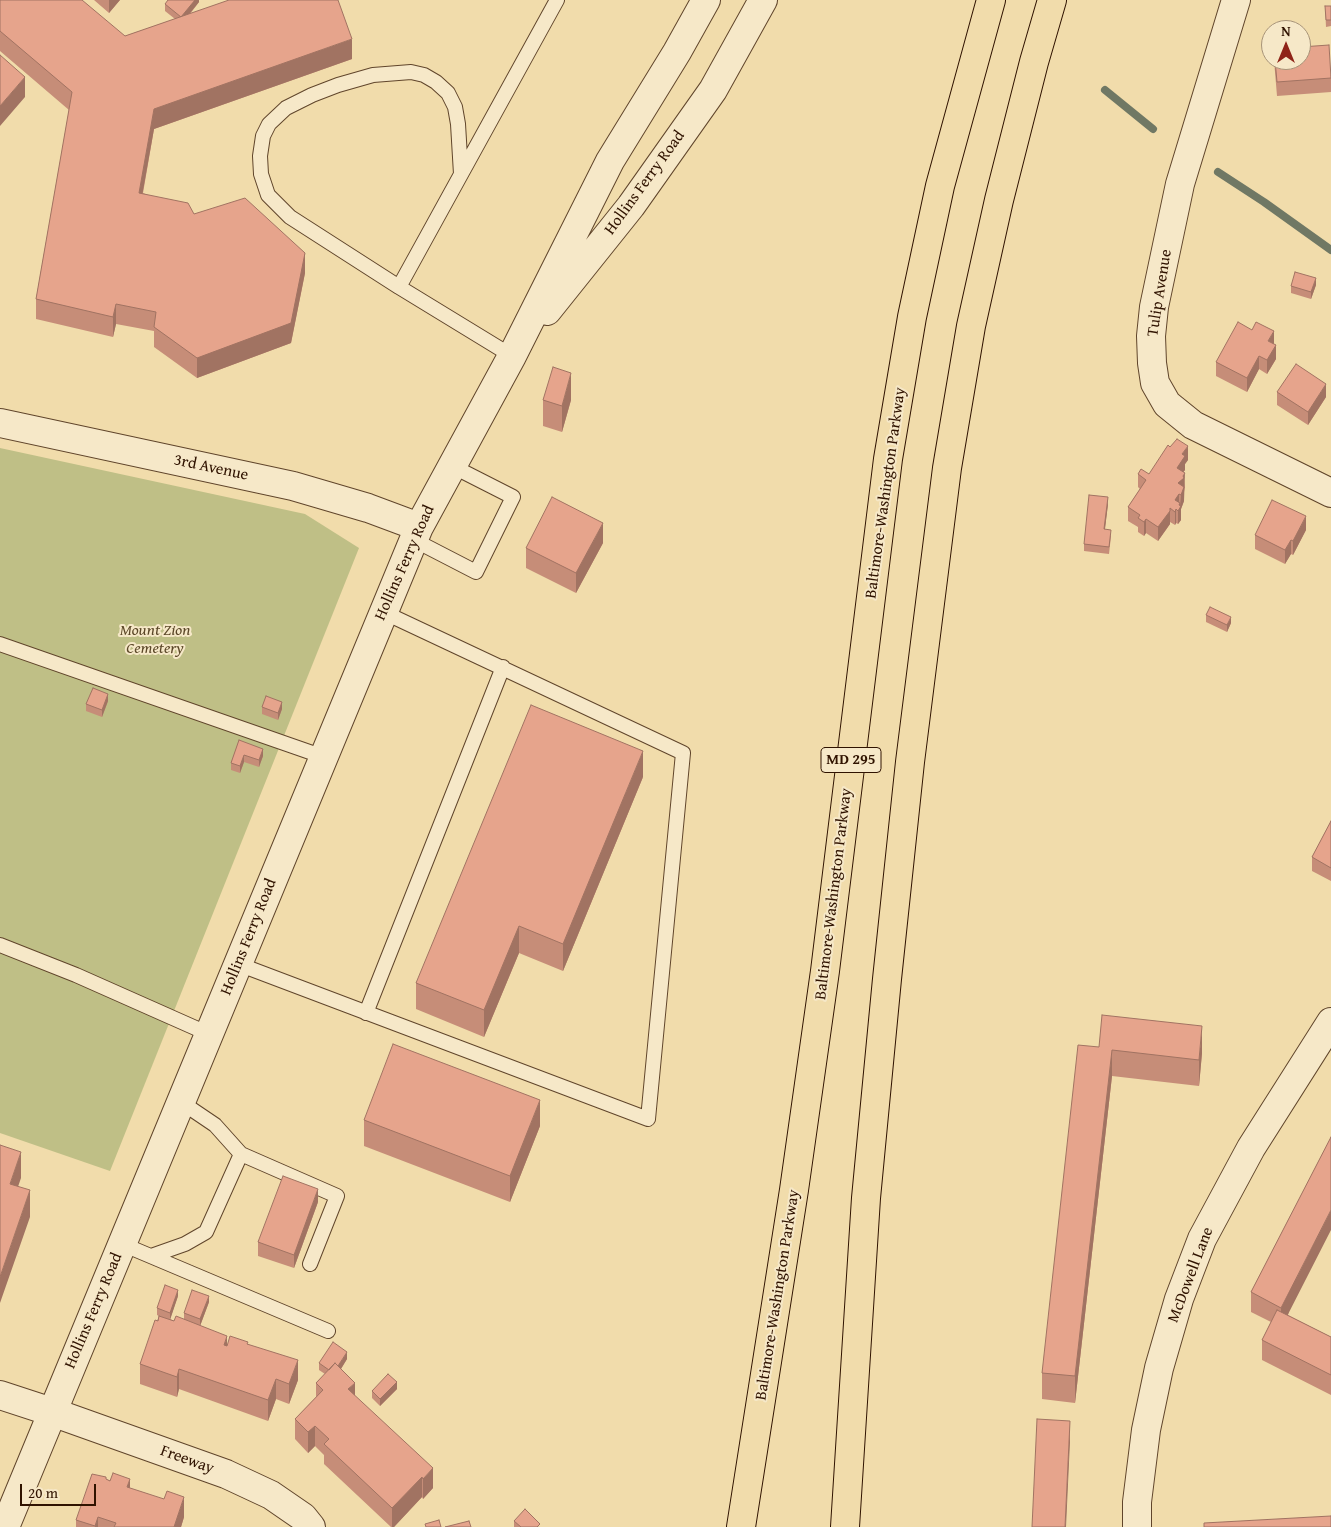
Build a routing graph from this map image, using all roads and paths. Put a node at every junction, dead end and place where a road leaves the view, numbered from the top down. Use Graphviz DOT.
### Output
graph roads {
  1 [pos="557,0"];
  2 [pos="706,0"];
  3 [pos="763,0"];
  4 [pos="991,0"];
  5 [pos="1052,0"];
  6 [pos="1236,0"];
  7 [pos="461,174"];
  8 [pos="399,286"];
  9 [pos="512,356"];
  10 [pos="0,423"];
  11 [pos="452,466"];
  12 [pos="1331,493"];
  13 [pos="416,534"];
  14 [pos="383,612"];
  15 [pos="0,644"];
  16 [pos="503,667"];
  17 [pos="324,757"];
  18 [pos="0,945"];
  19 [pos="238,964"];
  20 [pos="366,1013"];
  21 [pos="1331,1022"];
  22 [pos="209,1034"];
  23 [pos="181,1102"];
  24 [pos="241,1154"];
  25 [pos="122,1244"];
  26 [pos="151,1256"];
  27 [pos="310,1264"];
  28 [pos="328,1331"];
  29 [pos="0,1395"];
  30 [pos="52,1412"];
  31 [pos="5,1527"];
  32 [pos="311,1527"];
  33 [pos="741,1527"];
  34 [pos="845,1527"];
  35 [pos="1137,1527"];
  1 -- 7 [label="lane"];
  2 -- 9 [label="street, Hollins Ferry Road"];
  3 -- 9 [label="street, Hollins Ferry Road"];
  4 -- 33 [label="highway, Baltimore-Washington Parkway / MD 295"];
  5 -- 34 [label="highway"];
  6 -- 12 [label="street, Tulip Avenue"];
  7 -- 8 [label="lane"];
  7 -- 8 [label="lane"];
  8 -- 9 [label="lane"];
  9 -- 11 [label="street, Hollins Ferry Road"];
  10 -- 13 [label="street, 3rd Avenue"];
  11 -- 13 [label="street, Hollins Ferry Road"];
  11 -- 13 [label="lane"];
  13 -- 14 [label="street, Hollins Ferry Road"];
  14 -- 16 [label="lane"];
  14 -- 17 [label="street, Hollins Ferry Road"];
  15 -- 17 [label="lane"];
  16 -- 20 [label="lane"];
  16 -- 20 [label="lane"];
  17 -- 19 [label="street, Hollins Ferry Road"];
  18 -- 22 [label="lane"];
  19 -- 20 [label="lane"];
  19 -- 22 [label="street, Hollins Ferry Road"];
  21 -- 35 [label="street, McDowell Lane"];
  22 -- 23 [label="street, Hollins Ferry Road"];
  23 -- 24 [label="lane"];
  23 -- 25 [label="street, Hollins Ferry Road"];
  24 -- 26 [label="lane"];
  24 -- 27 [label="lane"];
  25 -- 26 [label="lane"];
  25 -- 30 [label="street, Hollins Ferry Road"];
  26 -- 28 [label="lane"];
  29 -- 30 [label="street, Freeway"];
  30 -- 31 [label="street, Hollins Ferry Road"];
  30 -- 32 [label="street, Freeway"];
}
